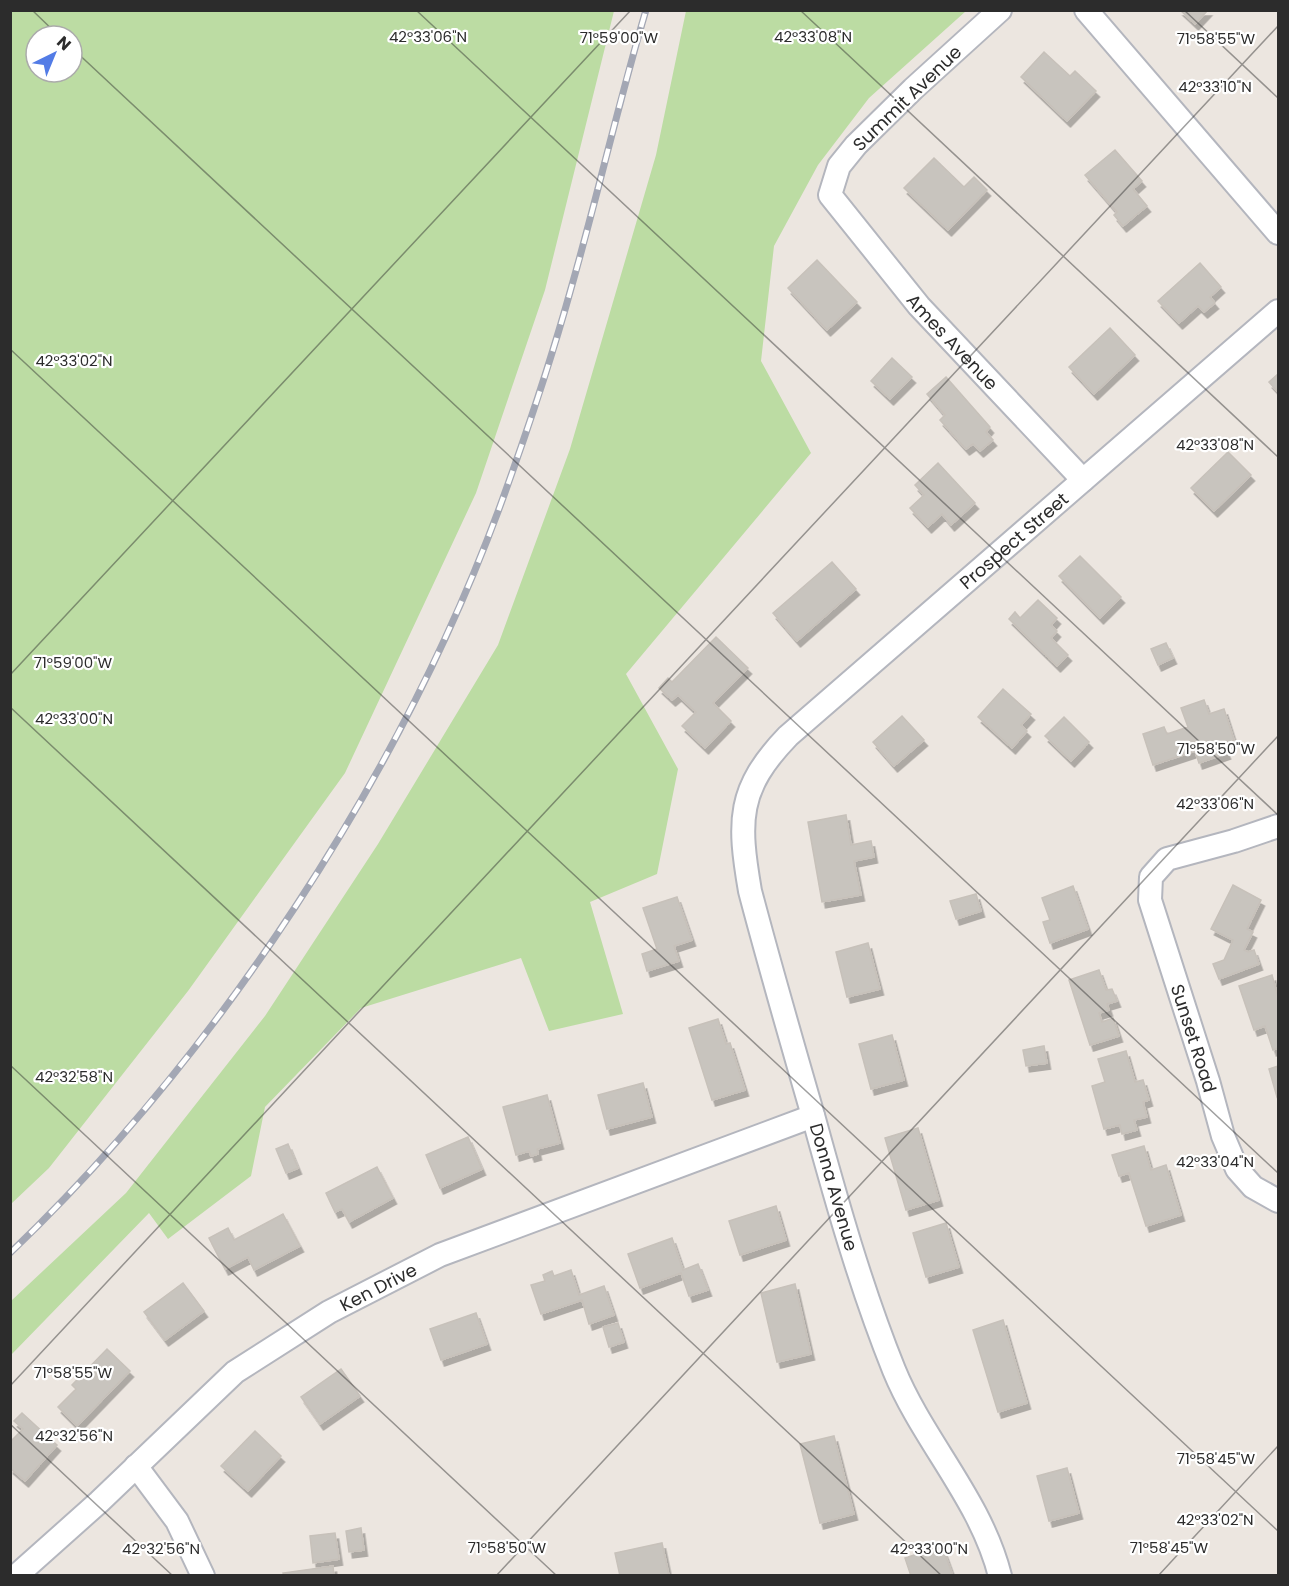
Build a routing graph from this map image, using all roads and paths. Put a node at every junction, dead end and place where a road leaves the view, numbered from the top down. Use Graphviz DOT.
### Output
graph roads {
  1 [pos="1000,10"];
  2 [pos="1086,10"];
  3 [pos="830,195"];
  4 [pos="1278,233"];
  5 [pos="1278,311"];
  6 [pos="1083,480"];
  7 [pos="756,776"];
  8 [pos="1278,826"];
  9 [pos="813,1116"];
  10 [pos="1278,1201"];
  11 [pos="136,1466"];
  12 [pos="16,1575"];
  13 [pos="203,1575"];
  14 [pos="1000,1575"];
  1 -- 3 [label="street, Summit Avenue"];
  2 -- 4 [label="street"];
  3 -- 6 [label="street, Ames Avenue"];
  5 -- 6 [label="street, Prospect Street"];
  6 -- 7 [label="street, Prospect Street"];
  7 -- 9 [label="street, Donna Avenue"];
  8 -- 10 [label="street, Sunset Road"];
  9 -- 11 [label="street, Ken Drive"];
  9 -- 14 [label="street, Donna Avenue"];
  11 -- 12 [label="street, Ken Drive"];
  11 -- 13 [label="street"];
}
